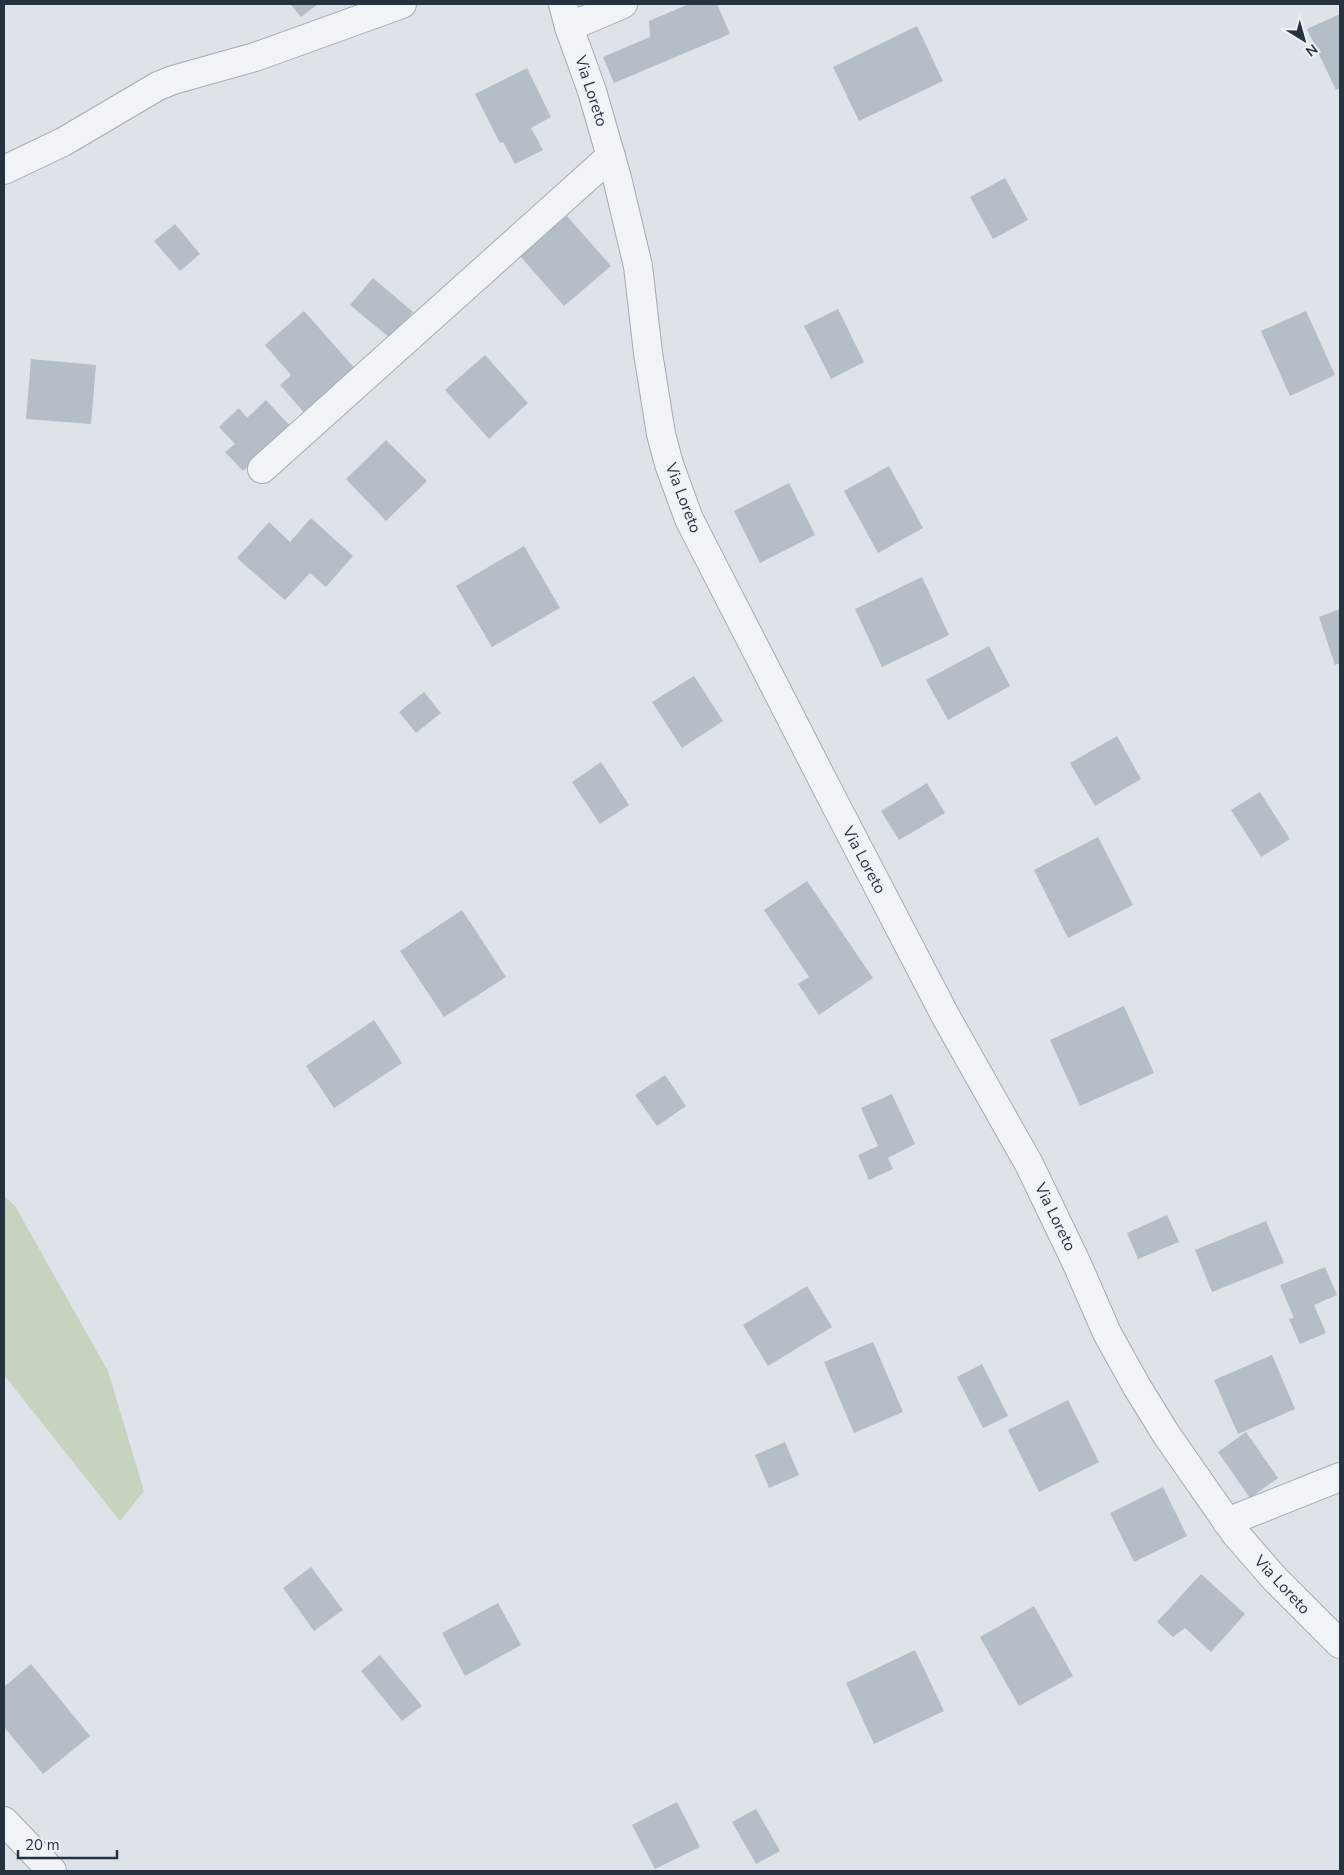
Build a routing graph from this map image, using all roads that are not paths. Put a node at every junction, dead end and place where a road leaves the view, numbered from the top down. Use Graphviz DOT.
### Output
graph roads {
  1 [pos="402,4"];
  2 [pos="623,4"];
  3 [pos="566,16"];
  4 [pos="611,156"];
  5 [pos="4,170"];
  6 [pos="262,469"];
  7 [pos="1340,1477"];
  8 [pos="1228,1522"];
  9 [pos="1340,1644"];
  10 [pos="4,1821"];
  11 [pos="52,1871"];
  1 -- 5 [label="street"];
  2 -- 3 [label="street, Via Loreto"];
  3 -- 4 [label="street, Via Loreto"];
  4 -- 6 [label="street"];
  4 -- 8 [label="street, Via Loreto"];
  7 -- 8 [label="street"];
  8 -- 9 [label="street, Via Loreto"];
  10 -- 11 [label="street"];
}
